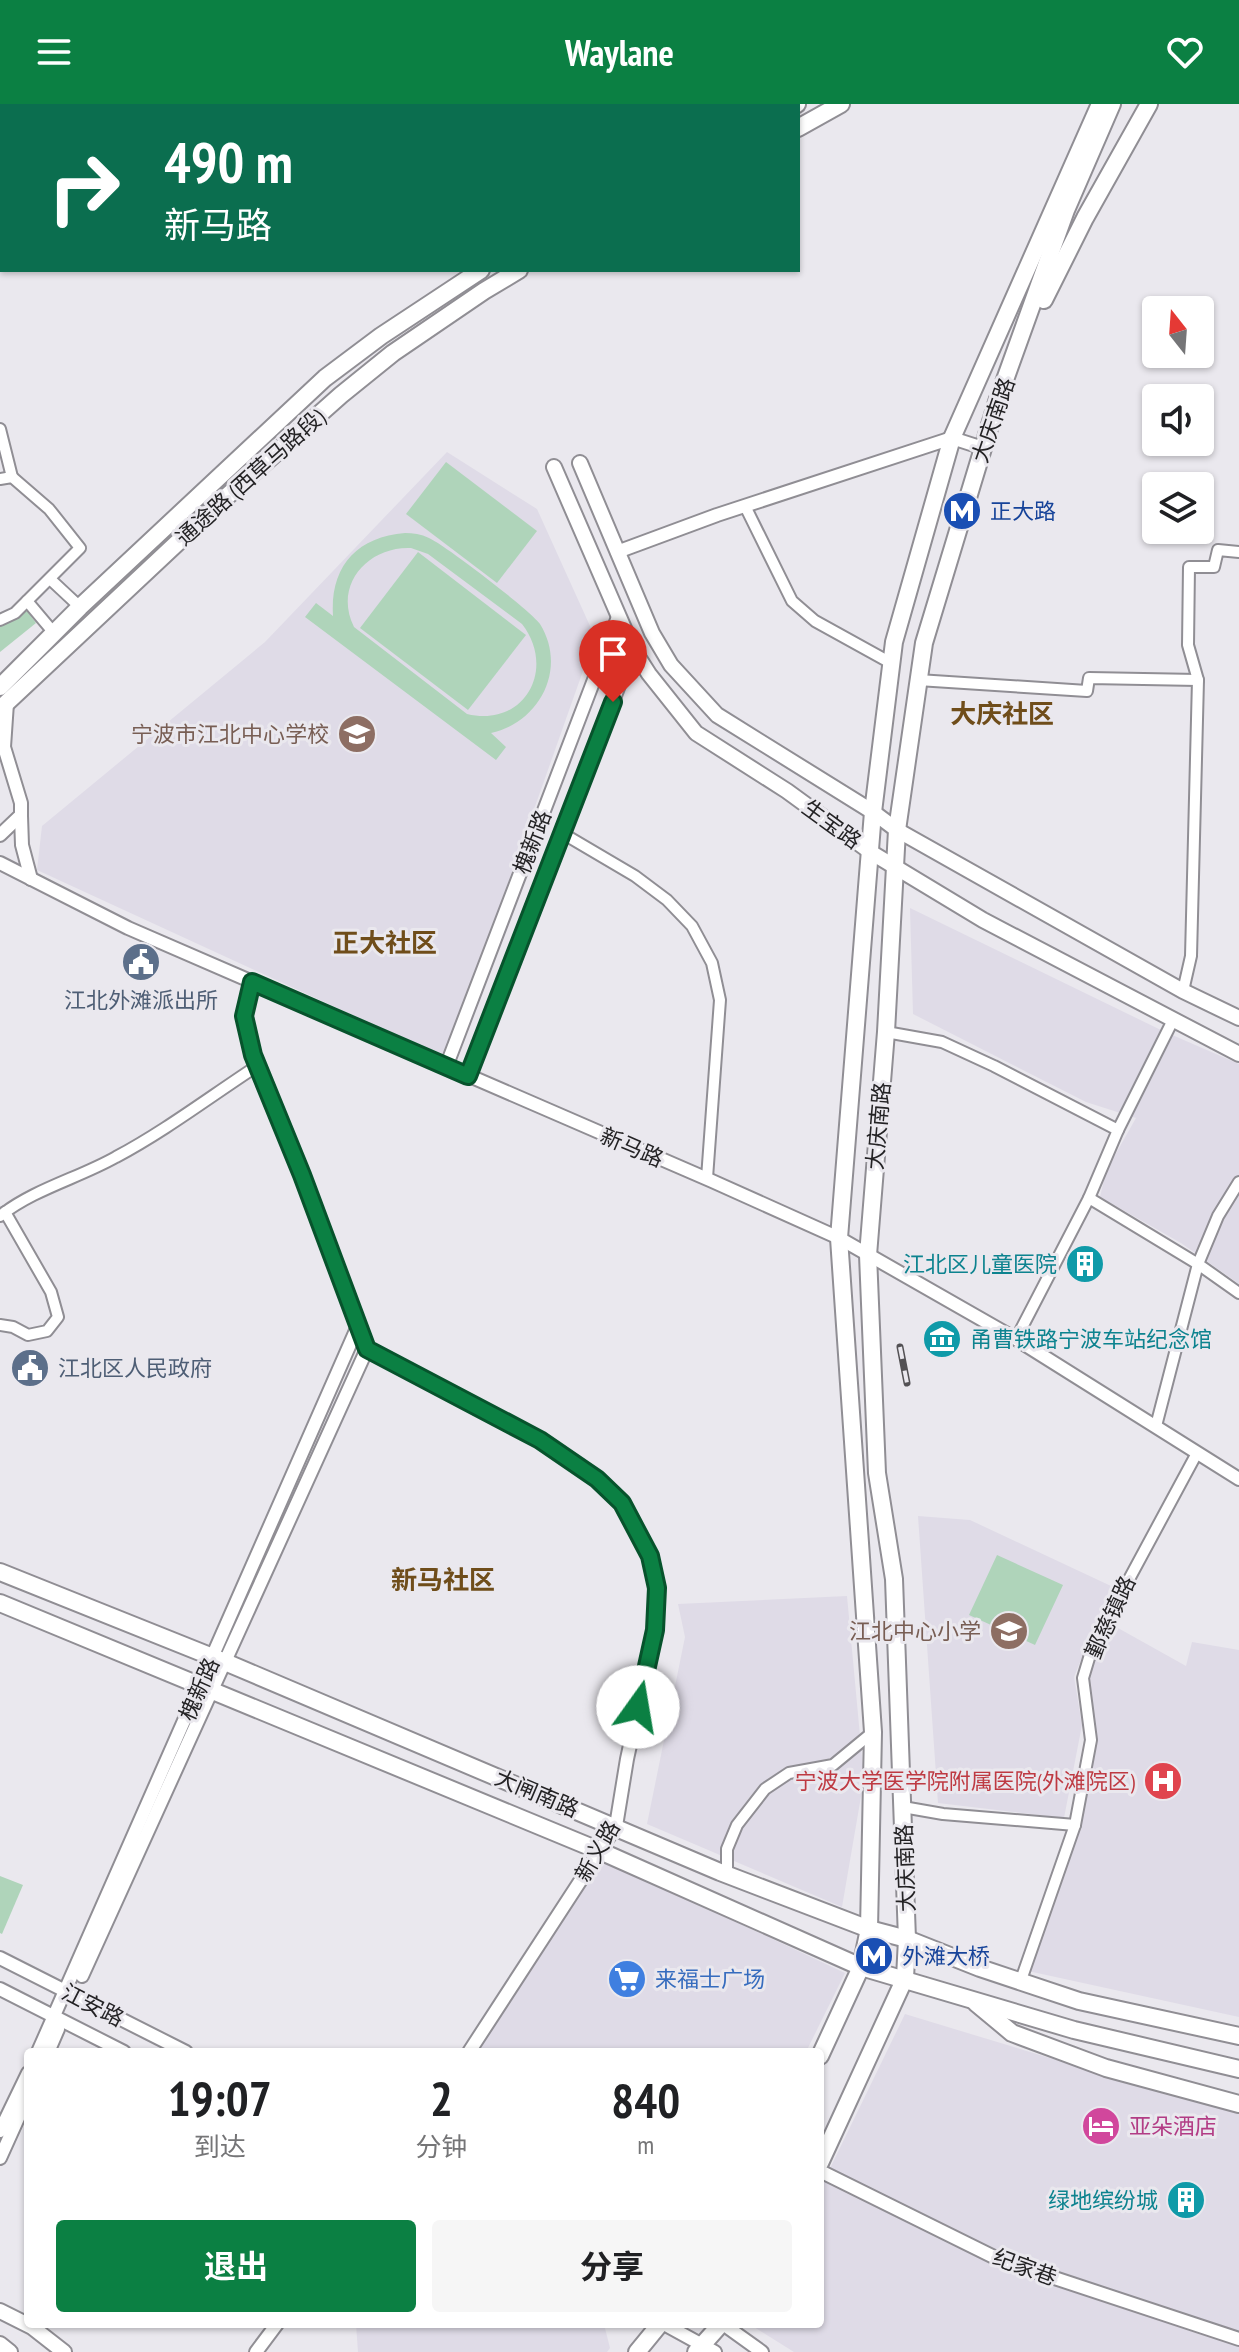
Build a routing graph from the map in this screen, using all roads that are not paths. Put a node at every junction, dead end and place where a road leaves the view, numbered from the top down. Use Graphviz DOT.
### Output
graph roads {
  1 [pos="841,104"];
  2 [pos="1149,104"];
  3 [pos="1109,105"];
  4 [pos="800,127"];
  5 [pos="477,272"];
  6 [pos="478,272"];
  7 [pos="512,272"];
  8 [pos="484,291"];
  9 [pos="1014,362"];
  10 [pos="0,429"];
  11 [pos="952,438"];
  12 [pos="983,448"];
  13 [pos="580,463"];
  14 [pos="554,467"];
  15 [pos="12,477"];
  16 [pos="0,479"];
  17 [pos="745,506"];
  18 [pos="617,552"];
  19 [pos="1239,552"];
  20 [pos="50,579"];
  21 [pos="27,601"];
  22 [pos="80,607"];
  23 [pos="618,617"];
  24 [pos="0,620"];
  25 [pos="54,633"];
  26 [pos="633,649"];
  27 [pos="891,663"];
  28 [pos="6,676"];
  29 [pos="918,680"];
  30 [pos="1198,680"];
  31 [pos="2,699"];
  32 [pos="873,812"];
  33 [pos="21,815"];
  34 [pos="897,830"];
  35 [pos="562,833"];
  36 [pos="0,835"];
  37 [pos="872,853"];
  38 [pos="0,863"];
  39 [pos="896,869"];
  40 [pos="31,879"];
  41 [pos="252,982"];
  42 [pos="1183,991"];
  43 [pos="1239,1018"];
  44 [pos="1173,1020"];
  45 [pos="886,1032"];
  46 [pos="1239,1054"];
  47 [pos="257,1066"];
  48 [pos="446,1067"];
  49 [pos="468,1076"];
  50 [pos="1118,1130"];
  51 [pos="707,1178"];
  52 [pos="1239,1182"];
  53 [pos="1089,1198"];
  54 [pos="2,1214"];
  55 [pos="839,1238"];
  56 [pos="868,1255"];
  57 [pos="1198,1264"];
  58 [pos="1239,1293"];
  59 [pos="0,1325"];
  60 [pos="358,1326"];
  61 [pos="1016,1339"];
  62 [pos="367,1349"];
  63 [pos="1156,1426"];
  64 [pos="1197,1453"];
  65 [pos="1239,1479"];
  66 [pos="0,1572"];
  67 [pos="0,1603"];
  68 [pos="219,1660"];
  69 [pos="206,1688"];
  70 [pos="873,1732"];
  71 [pos="903,1807"];
  72 [pos="1075,1825"];
  73 [pos="616,1826"];
  74 [pos="600,1851"];
  75 [pos="727,1874"];
  76 [pos="869,1929"];
  77 [pos="907,1939"];
  78 [pos="0,1958"];
  79 [pos="861,1967"];
  80 [pos="980,1968"];
  81 [pos="1022,1977"];
  82 [pos="905,1978"];
  83 [pos="0,1989"];
  84 [pos="70,1994"];
  85 [pos="969,1997"];
  86 [pos="59,2019"];
  87 [pos="1239,2027"];
  88 [pos="1239,2036"];
  89 [pos="41,2048"];
  90 [pos="49,2048"];
  91 [pos="116,2048"];
  92 [pos="178,2048"];
  93 [pos="472,2048"];
  94 [pos="824,2048"];
  95 [pos="1239,2069"];
  96 [pos="24,2081"];
  97 [pos="1239,2104"];
  98 [pos="24,2105"];
  99 [pos="0,2131"];
  100 [pos="824,2154"];
  101 [pos="0,2158"];
  102 [pos="824,2173"];
  103 [pos="0,2311"];
  104 [pos="24,2323"];
  105 [pos="33,2328"];
  106 [pos="274,2328"];
  107 [pos="658,2328"];
  108 [pos="668,2328"];
  109 [pos="719,2328"];
  110 [pos="728,2328"];
  111 [pos="1239,2339"];
  112 [pos="0,2344"];
  113 [pos="704,2350"];
  114 [pos="10,2352"];
  115 [pos="64,2352"];
  116 [pos="256,2352"];
  117 [pos="637,2352"];
  118 [pos="762,2352"];
  1 -- 4 [label="main road"];
  2 -- 9 [label="main road"];
  3 -- 9 [label="main road, 大庆南路"];
  3 -- 11 [label="main road, 大庆南路"];
  5 -- 22 [label="main road, 通途路 (西草马路段)"];
  6 -- 8 [label="main road"];
  7 -- 8 [label="main road, 通途路 (西草马路段)"];
  8 -- 31 [label="main road, 通途路 (西草马路段)"];
  9 -- 12 [label="main road, 大庆南路"];
  10 -- 15 [label="street"];
  11 -- 12 [label="street"];
  11 -- 17 [label="street"];
  11 -- 27 [label="main road, 大庆南路"];
  12 -- 29 [label="main road, 大庆南路"];
  13 -- 18 [label="main road, 生宝路"];
  14 -- 23 [label="main road, 生宝路"];
  15 -- 16 [label="street"];
  15 -- 20 [label="street"];
  17 -- 18 [label="street"];
  17 -- 27 [label="street"];
  18 -- 32 [label="main road, 生宝路"];
  19 -- 30 [label="street"];
  20 -- 21 [label="street"];
  20 -- 22 [label="street"];
  21 -- 24 [label="street"];
  21 -- 25 [label="street"];
  22 -- 25 [label="main road, 通途路 (西草马路段)"];
  23 -- 26 [label="main road, 生宝路"];
  23 -- 48 [label="street, 槐新路"];
  25 -- 28 [label="main road, 通途路 (西草马路段)"];
  26 -- 35 [label="street, 槐新路"];
  26 -- 37 [label="main road, 生宝路"];
  27 -- 32 [label="main road, 大庆南路"];
  28 -- 31 [label="main road, 通途路 (西草马路段)"];
  29 -- 30 [label="street"];
  29 -- 34 [label="main road, 大庆南路"];
  30 -- 42 [label="street"];
  31 -- 33 [label="street"];
  32 -- 34 [label="main road, 生宝路"];
  32 -- 37 [label="main road, 大庆南路"];
  33 -- 36 [label="street"];
  33 -- 40 [label="street"];
  34 -- 39 [label="main road, 大庆南路"];
  34 -- 42 [label="main road, 生宝路"];
  35 -- 49 [label="street, 槐新路"];
  35 -- 51 [label="street"];
  37 -- 39 [label="main road, 生宝路"];
  37 -- 55 [label="main road, 大庆南路"];
  38 -- 40 [label="street, 新马路"];
  39 -- 44 [label="main road, 生宝路"];
  39 -- 45 [label="main road, 大庆南路"];
  40 -- 41 [label="street, 新马路"];
  41 -- 47 [label="street"];
  41 -- 48 [label="street, 新马路"];
  42 -- 43 [label="main road, 生宝路"];
  44 -- 46 [label="main road, 生宝路"];
  44 -- 50 [label="street"];
  45 -- 50 [label="street"];
  45 -- 56 [label="main road, 大庆南路"];
  47 -- 54 [label="street"];
  47 -- 60 [label="street"];
  48 -- 49 [label="street, 新马路"];
  49 -- 51 [label="street, 新马路"];
  50 -- 53 [label="street"];
  51 -- 55 [label="street, 新马路"];
  52 -- 57 [label="street"];
  53 -- 57 [label="street"];
  53 -- 61 [label="street"];
  54 -- 59 [label="street"];
  55 -- 56 [label="street, 新马路"];
  55 -- 70 [label="main road, 大庆南路"];
  56 -- 61 [label="street, 新马路"];
  56 -- 71 [label="main road, 大庆南路"];
  57 -- 58 [label="street"];
  57 -- 63 [label="street"];
  60 -- 62 [label="street"];
  60 -- 68 [label="street, 槐新路"];
  61 -- 63 [label="street, 新马路"];
  62 -- 68 [label="street, 槐新路"];
  62 -- 73 [label="street, 新义路"];
  63 -- 64 [label="street, 新马路"];
  64 -- 65 [label="street, 新马路"];
  64 -- 72 [label="street, 鄞慈镇路"];
  66 -- 68 [label="main road, 大闸南路"];
  67 -- 69 [label="main road, 大闸南路"];
  68 -- 69 [label="street, 槐新路"];
  68 -- 73 [label="main road, 大闸南路"];
  69 -- 74 [label="main road, 大闸南路"];
  69 -- 84 [label="street, 槐新路"];
  70 -- 75 [label="street"];
  70 -- 76 [label="main road, 大庆南路"];
  71 -- 72 [label="street"];
  71 -- 77 [label="main road, 大庆南路"];
  72 -- 81 [label="street, 鄞慈镇路"];
  73 -- 74 [label="street, 新义路"];
  73 -- 75 [label="main road, 大闸南路"];
  74 -- 79 [label="main road, 大闸南路"];
  74 -- 93 [label="street, 新义路"];
  75 -- 76 [label="main road, 大闸南路"];
  76 -- 77 [label="main road, 大闸南路"];
  76 -- 79 [label="main road, 大庆南路"];
  77 -- 80 [label="main road, 大闸南路"];
  77 -- 82 [label="main road, 大庆南路"];
  78 -- 84 [label="street, 江安路"];
  79 -- 82 [label="main road, 大闸南路"];
  79 -- 94 [label="main road, 大庆南路"];
  80 -- 81 [label="main road"];
  80 -- 88 [label="main road, 大闸南路"];
  81 -- 87 [label="main road"];
  82 -- 85 [label="main road, 大闸南路"];
  82 -- 100 [label="main road, 大庆南路"];
  83 -- 86 [label="street, 江安路"];
  84 -- 86 [label="street, 槐新路"];
  84 -- 92 [label="street, 江安路"];
  85 -- 95 [label="main road, 大闸南路"];
  85 -- 97 [label="main road"];
  86 -- 89 [label="street, 槐新路"];
  86 -- 90 [label="street, 槐新路"];
  86 -- 91 [label="street, 江安路"];
  96 -- 99 [label="street"];
  98 -- 101 [label="street"];
  102 -- 111 [label="street, 纪家巷"];
  103 -- 104 [label="main road"];
  105 -- 115 [label="main road"];
  106 -- 116 [label="street"];
  107 -- 117 [label="main road"];
  108 -- 113 [label="street"];
  109 -- 113 [label="main road"];
  110 -- 118 [label="street"];
  112 -- 114 [label="main road"];
}
